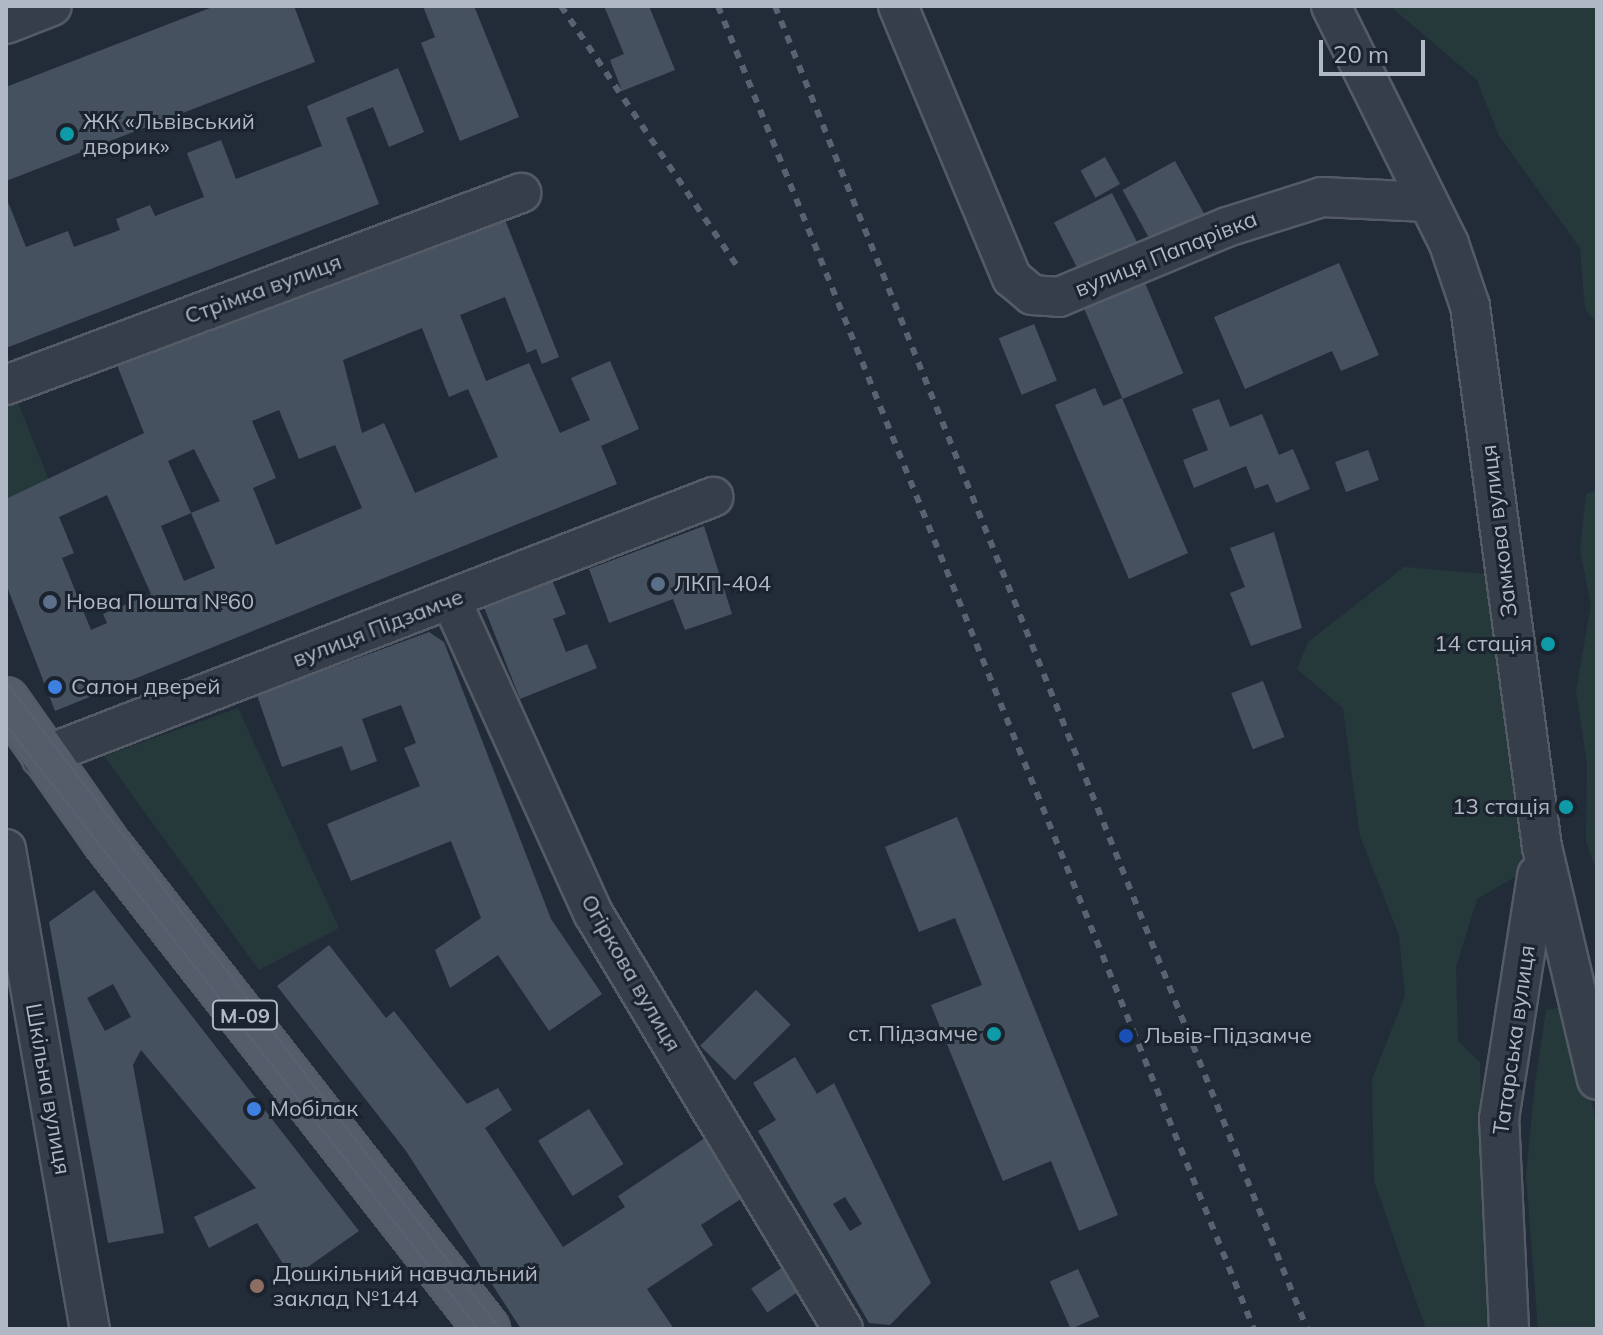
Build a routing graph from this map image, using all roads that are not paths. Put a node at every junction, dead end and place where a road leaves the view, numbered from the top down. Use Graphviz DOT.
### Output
graph roads {
  1 [pos="52,6"];
  2 [pos="898,6"];
  3 [pos="1331,6"];
  4 [pos="6,24"];
  5 [pos="521,193"];
  6 [pos="1427,202"];
  7 [pos="6,385"];
  8 [pos="713,497"];
  9 [pos="451,600"];
  10 [pos="6,700"];
  11 [pos="41,757"];
  12 [pos="1542,847"];
  13 [pos="6,849"];
  14 [pos="1597,1080"];
  15 [pos="90,1329"];
  16 [pos="487,1329"];
  17 [pos="843,1329"];
  18 [pos="1509,1329"];
  1 -- 4 [label="street"];
  2 -- 6 [label="street, вулиця Папарівка"];
  3 -- 6 [label="street, Замкова вулиця"];
  5 -- 7 [label="street, Стрімка вулиця"];
  6 -- 12 [label="street, Замкова вулиця"];
  8 -- 9 [label="street, вулиця Підзамче"];
  9 -- 11 [label="street, вулиця Підзамче"];
  9 -- 17 [label="street, Огіркова вулиця"];
  10 -- 11 [label="main road, М-09"];
  11 -- 16 [label="main road, М-09"];
  12 -- 14 [label="street, Замкова вулиця"];
  12 -- 18 [label="street, Татарська вулиця"];
  13 -- 15 [label="street, Шкільна вулиця"];
}
